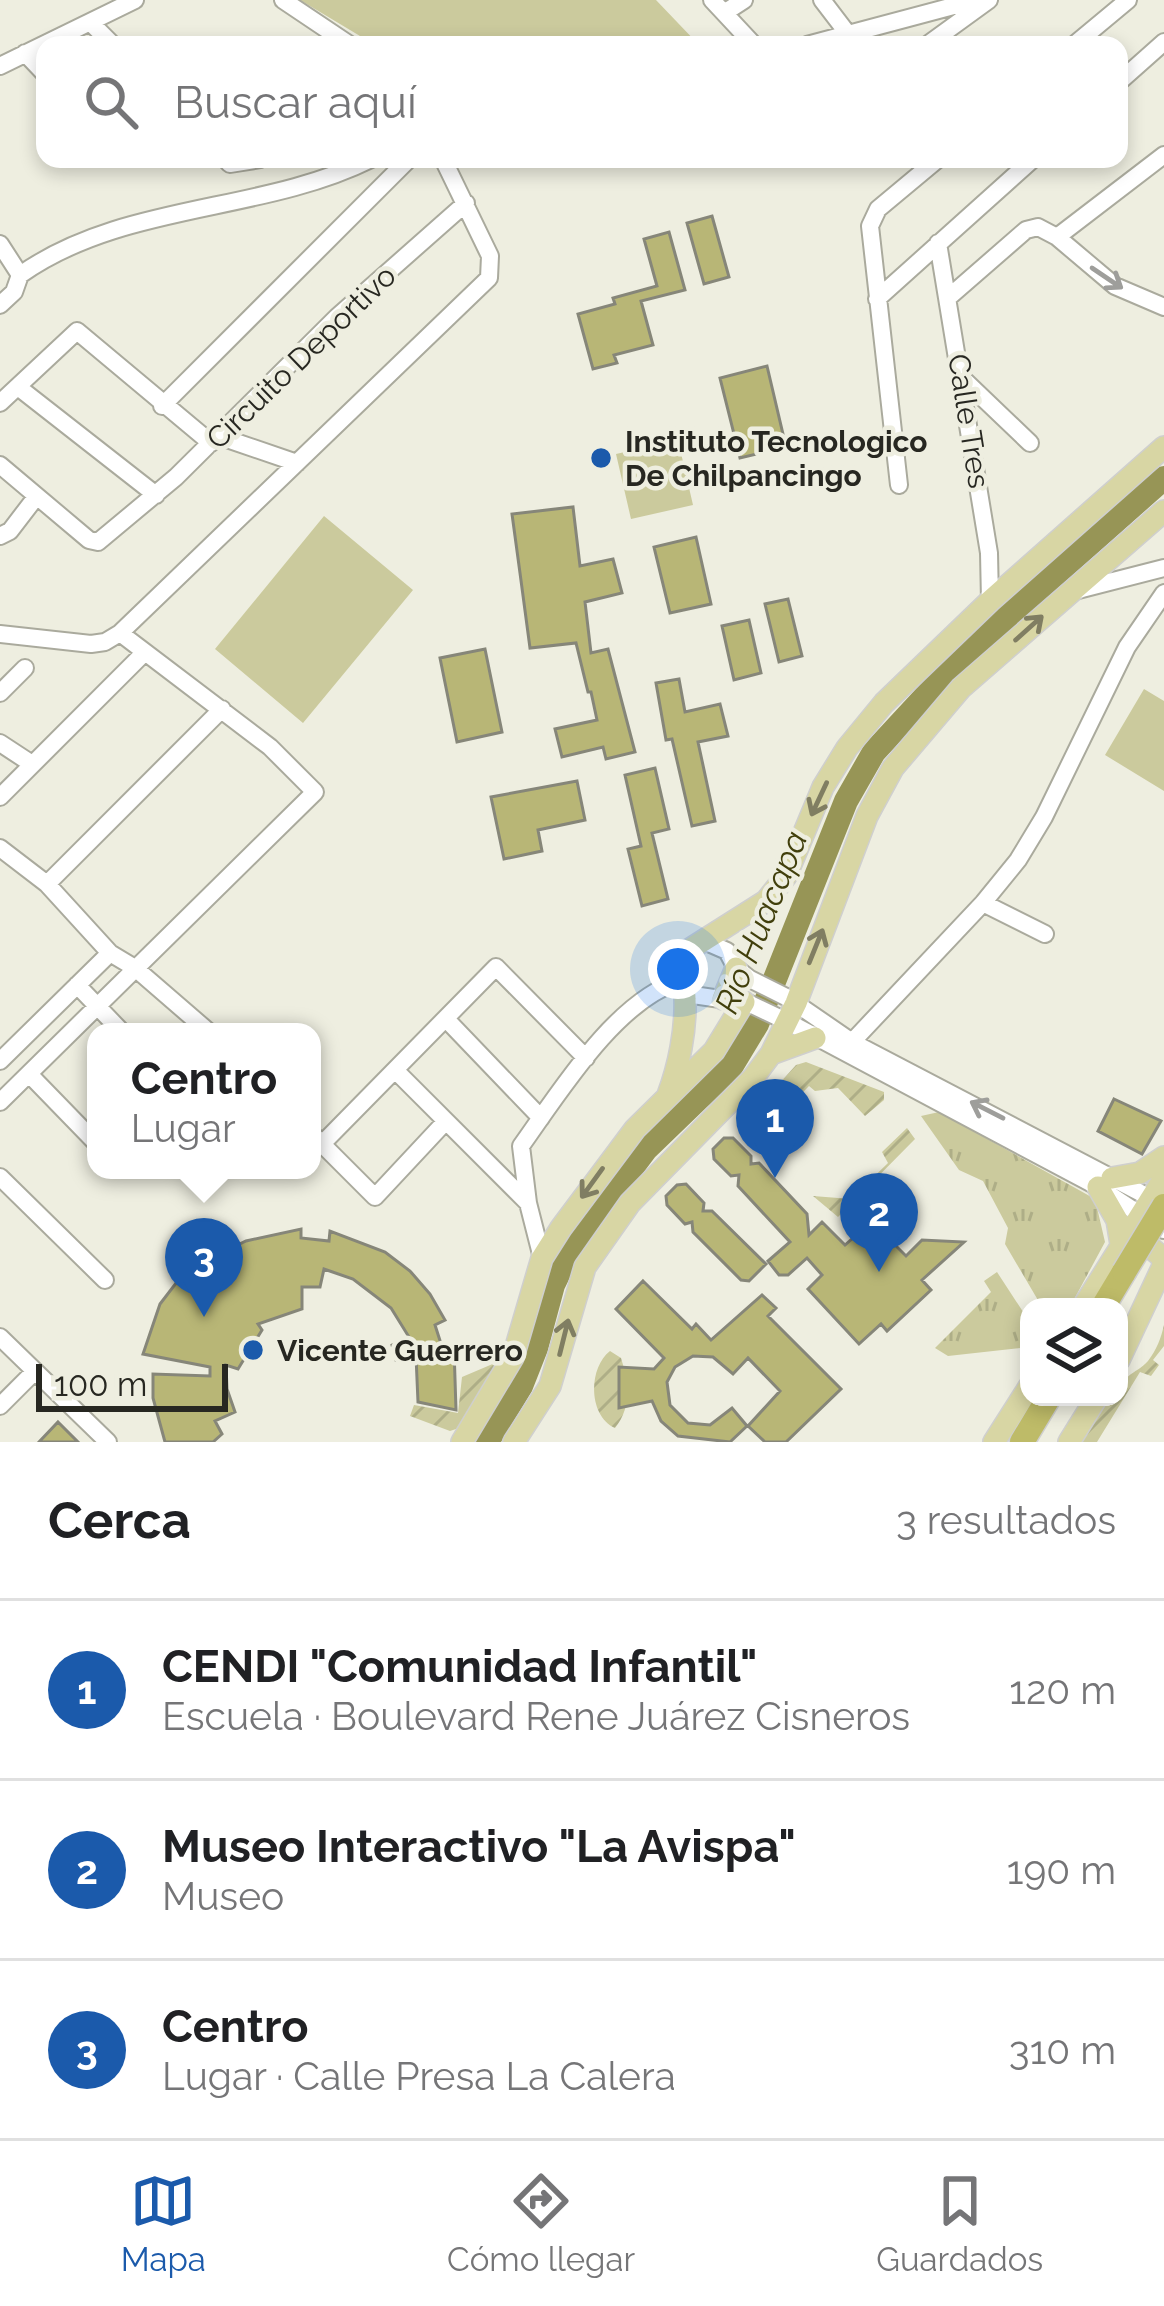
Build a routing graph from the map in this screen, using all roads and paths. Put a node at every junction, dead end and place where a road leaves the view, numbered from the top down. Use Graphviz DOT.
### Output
graph roads {
  1 [pos="135,0"];
  2 [pos="283,0"];
  3 [pos="744,0"];
  4 [pos="822,0"];
  5 [pos="976,0"];
  6 [pos="988,0"];
  7 [pos="1128,0"];
  8 [pos="718,7"];
  9 [pos="91,22"];
  10 [pos="848,34"];
  11 [pos="61,36"];
  12 [pos="104,36"];
  13 [pos="337,36"];
  14 [pos="745,36"];
  15 [pos="841,36"];
  16 [pos="939,36"];
  17 [pos="1085,36"];
  18 [pos="36,48"];
  19 [pos="1161,50"];
  20 [pos="25,53"];
  21 [pos="36,65"];
  22 [pos="0,66"];
  23 [pos="1128,75"];
  24 [pos="1164,154"];
  25 [pos="348,168"];
  26 [pos="400,168"];
  27 [pos="448,168"];
  28 [pos="928,168"];
  29 [pos="1023,168"];
  30 [pos="466,203"];
  31 [pos="1057,237"];
  32 [pos="938,243"];
  33 [pos="0,244"];
  34 [pos="20,275"];
  35 [pos="949,297"];
  36 [pos="877,298"];
  37 [pos="0,305"];
  38 [pos="1164,307"];
  39 [pos="962,378"];
  40 [pos="18,386"];
  41 [pos="0,403"];
  42 [pos="162,406"];
  43 [pos="215,440"];
  44 [pos="1030,442"];
  45 [pos="1164,446"];
  46 [pos="297,464"];
  47 [pos="0,465"];
  48 [pos="899,485"];
  49 [pos="156,495"];
  50 [pos="36,496"];
  51 [pos="1164,511"];
  52 [pos="0,536"];
  53 [pos="1164,568"];
  54 [pos="1069,592"];
  55 [pos="1164,593"];
  56 [pos="989,601"];
  57 [pos="120,633"];
  58 [pos="0,634"];
  59 [pos="145,652"];
  60 [pos="25,668"];
  61 [pos="0,693"];
  62 [pos="223,709"];
  63 [pos="0,743"];
  64 [pos="32,764"];
  65 [pos="0,796"];
  66 [pos="0,848"];
  67 [pos="47,884"];
  68 [pos="983,903"];
  69 [pos="1045,934"];
  70 [pos="704,941"];
  71 [pos="110,953"];
  72 [pos="135,968"];
  73 [pos="736,968"];
  74 [pos="77,985"];
  75 [pos="683,988"];
  76 [pos="743,997"];
  77 [pos="96,1007"];
  78 [pos="797,1012"];
  79 [pos="446,1019"];
  80 [pos="113,1023"];
  81 [pos="199,1023"];
  82 [pos="852,1042"];
  83 [pos="2,1054"];
  84 [pos="771,1054"];
  85 [pos="586,1058"];
  86 [pos="395,1071"];
  87 [pos="29,1074"];
  88 [pos="668,1095"];
  89 [pos="0,1102"];
  90 [pos="541,1118"];
  91 [pos="446,1120"];
  92 [pos="87,1134"];
  93 [pos="321,1136"];
  94 [pos="321,1143"];
  95 [pos="1164,1157"];
  96 [pos="0,1178"];
  97 [pos="1105,1183"];
  98 [pos="1156,1199"];
  99 [pos="528,1203"];
  100 [pos="1164,1231"];
  101 [pos="542,1258"];
  102 [pos="1127,1260"];
  103 [pos="105,1280"];
  104 [pos="1091,1298"];
  105 [pos="1108,1298"];
  106 [pos="1121,1298"];
  107 [pos="1164,1304"];
  108 [pos="0,1337"];
  109 [pos="1128,1341"];
  110 [pos="1128,1349"];
  111 [pos="35,1371"];
  112 [pos="1020,1401"];
  113 [pos="0,1406"];
  114 [pos="1044,1406"];
  115 [pos="1060,1406"];
  116 [pos="1092,1406"];
  117 [pos="108,1442"];
  118 [pos="461,1442"];
  119 [pos="514,1442"];
  120 [pos="994,1442"];
  121 [pos="1022,1442"];
  122 [pos="1038,1442"];
  123 [pos="1070,1442"];
  1 -- 9 [label="street"];
  2 -- 13 [label="street"];
  3 -- 8 [label="street"];
  4 -- 10 [label="street"];
  5 -- 10 [label="street"];
  6 -- 16 [label="street"];
  7 -- 17 [label="street"];
  8 -- 14 [label="street"];
  9 -- 11 [label="street"];
  9 -- 12 [label="street"];
  10 -- 15 [label="street"];
  18 -- 20 [label="street"];
  19 -- 23 [label="street"];
  20 -- 21 [label="street"];
  20 -- 22 [label="street"];
  24 -- 31 [label="street"];
  25 -- 34 [label="street"];
  26 -- 42 [label="street"];
  27 -- 30 [label="street"];
  28 -- 36 [label="street"];
  29 -- 32 [label="street"];
  30 -- 43 [label="street, Circuito Deportivo"];
  30 -- 46 [label="street"];
  31 -- 35 [label="street"];
  31 -- 38 [label="street, one-way"];
  32 -- 35 [label="street, Calle Tres"];
  32 -- 36 [label="street"];
  33 -- 34 [label="street"];
  34 -- 37 [label="street"];
  35 -- 39 [label="street, Calle Tres"];
  36 -- 48 [label="street"];
  39 -- 44 [label="street"];
  39 -- 56 [label="street, Calle Tres"];
  40 -- 41 [label="street"];
  40 -- 42 [label="street"];
  40 -- 49 [label="street"];
  42 -- 43 [label="street"];
  43 -- 46 [label="street"];
  43 -- 49 [label="street, Circuito Deportivo"];
  45 -- 56 [label="main road"];
  46 -- 57 [label="street"];
  47 -- 50 [label="street"];
  49 -- 50 [label="street, Circuito Deportivo"];
  50 -- 52 [label="street"];
  51 -- 54 [label="main road"];
  53 -- 54 [label="street"];
  78 -- 54 [label="main road, one-way"];
  55 -- 68 [label="street"];
  56 -- 70 [label="main road, one-way"];
  57 -- 58 [label="street"];
  57 -- 59 [label="street"];
  59 -- 62 [label="street"];
  59 -- 64 [label="street"];
  60 -- 61 [label="street"];
  62 -- 67 [label="street"];
  62 -- 72 [label="street"];
  63 -- 64 [label="street"];
  64 -- 65 [label="street"];
  66 -- 67 [label="street"];
  67 -- 71 [label="street"];
  68 -- 69 [label="street"];
  68 -- 82 [label="street"];
  70 -- 73 [label="street"];
  70 -- 75 [label="main road"];
  71 -- 72 [label="street"];
  71 -- 74 [label="street"];
  72 -- 77 [label="street"];
  72 -- 81 [label="street"];
  73 -- 76 [label="main road"];
  73 -- 76 [label="street"];
  74 -- 77 [label="street"];
  74 -- 83 [label="street"];
  75 -- 76 [label="street"];
  75 -- 85 [label="street"];
  75 -- 88 [label="main road"];
  76 -- 78 [label="street"];
  76 -- 88 [label="main road"];
  77 -- 80 [label="street"];
  77 -- 87 [label="street"];
  78 -- 82 [label="street"];
  78 -- 84 [label="main road"];
  78 -- 84 [label="main road"];
  78 -- 97 [label="street"];
  79 -- 85 [label="street"];
  79 -- 86 [label="street"];
  79 -- 90 [label="street"];
  97 -- 82 [label="street, one-way"];
  119 -- 84 [label="main road, one-way"];
  85 -- 90 [label="street"];
  86 -- 91 [label="street"];
  86 -- 93 [label="street"];
  87 -- 89 [label="street"];
  87 -- 92 [label="street"];
  88 -- 101 [label="main road, one-way"];
  90 -- 99 [label="street"];
  91 -- 94 [label="street"];
  91 -- 99 [label="street"];
  95 -- 97 [label="main road"];
  96 -- 103 [label="street"];
  97 -- 98 [label="street"];
  97 -- 102 [label="main road"];
  98 -- 100 [label="street"];
  98 -- 102 [label="highway, bridge"];
  99 -- 101 [label="street"];
  100 -- 102 [label="highway"];
  101 -- 118 [label="main road"];
  102 -- 104 [label="main road"];
  102 -- 105 [label="highway"];
  102 -- 106 [label="highway"];
  102 -- 109 [label="main road"];
  107 -- 110 [label="main road"];
  108 -- 111 [label="street"];
  111 -- 113 [label="street"];
  111 -- 117 [label="street"];
  112 -- 120 [label="main road"];
  114 -- 121 [label="highway"];
  115 -- 122 [label="highway"];
  116 -- 123 [label="main road"];
}
